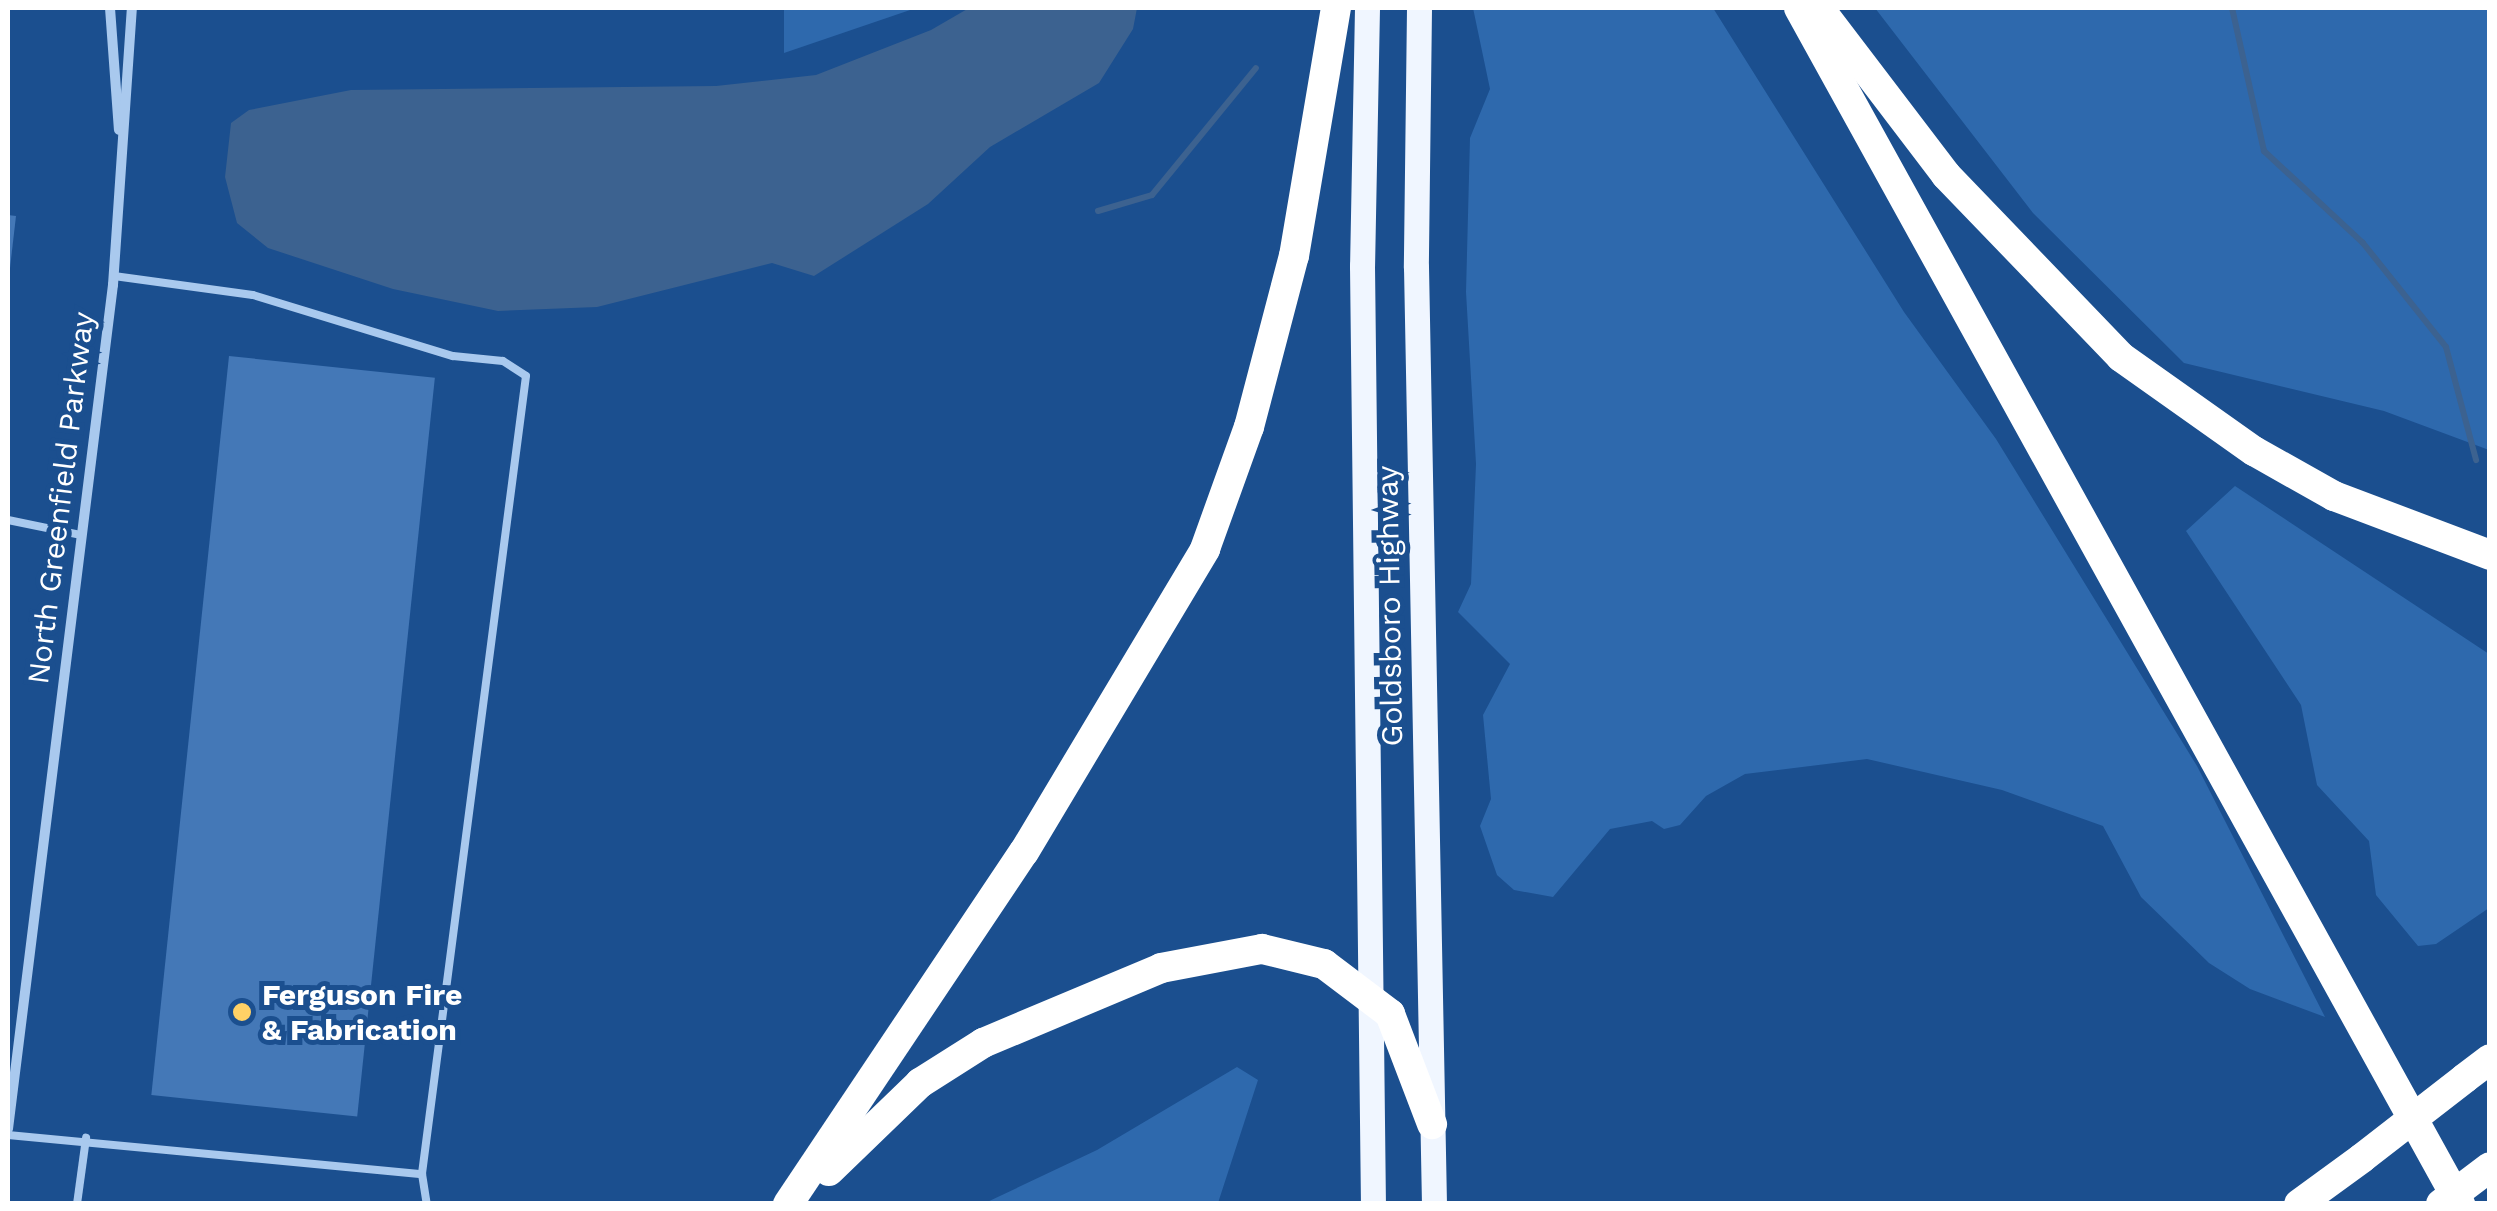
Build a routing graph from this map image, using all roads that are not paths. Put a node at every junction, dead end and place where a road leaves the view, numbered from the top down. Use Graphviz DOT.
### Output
graph roads {
  1 [pos="110,8"];
  2 [pos="132,8"];
  3 [pos="1336,8"];
  4 [pos="1367,8"];
  5 [pos="1419,8"];
  6 [pos="1799,8"];
  7 [pos="1819,8"];
  8 [pos="122,171"];
  9 [pos="114,276"];
  10 [pos="8,520"];
  11 [pos="81,535"];
  12 [pos="2490,555"];
  13 [pos="1367,994"];
  14 [pos="2490,1059"];
  15 [pos="1432,1124"];
  16 [pos="8,1132"];
  17 [pos="86,1138"];
  18 [pos="2490,1166"];
  19 [pos="422,1174"];
  20 [pos="76,1204"];
  21 [pos="426,1204"];
  22 [pos="788,1204"];
  23 [pos="802,1204"];
  24 [pos="1372,1204"];
  25 [pos="1434,1204"];
  26 [pos="2300,1204"];
  27 [pos="2442,1204"];
  28 [pos="2460,1204"];
  1 -- 8 [label="street, North Greenfield Parkway"];
  2 -- 8 [label="street, North Greenfield Parkway"];
  3 -- 22 [label="highway"];
  4 -- 13 [label="main road"];
  5 -- 15 [label="main road, Goldsboro Highway"];
  6 -- 28 [label="highway"];
  7 -- 12 [label="highway"];
  8 -- 9 [label="street, North Greenfield Parkway"];
  9 -- 11 [label="street, North Greenfield Parkway"];
  9 -- 19 [label="lane"];
  10 -- 11 [label="lane"];
  11 -- 16 [label="street, North Greenfield Parkway"];
  13 -- 15 [label="highway"];
  13 -- 23 [label="highway"];
  13 -- 24 [label="main road"];
  14 -- 26 [label="highway, bridge"];
  15 -- 25 [label="main road, Goldsboro Highway"];
  16 -- 17 [label="lane"];
  17 -- 19 [label="lane"];
  17 -- 20 [label="lane"];
  18 -- 27 [label="highway, bridge"];
  19 -- 21 [label="lane"];
}
